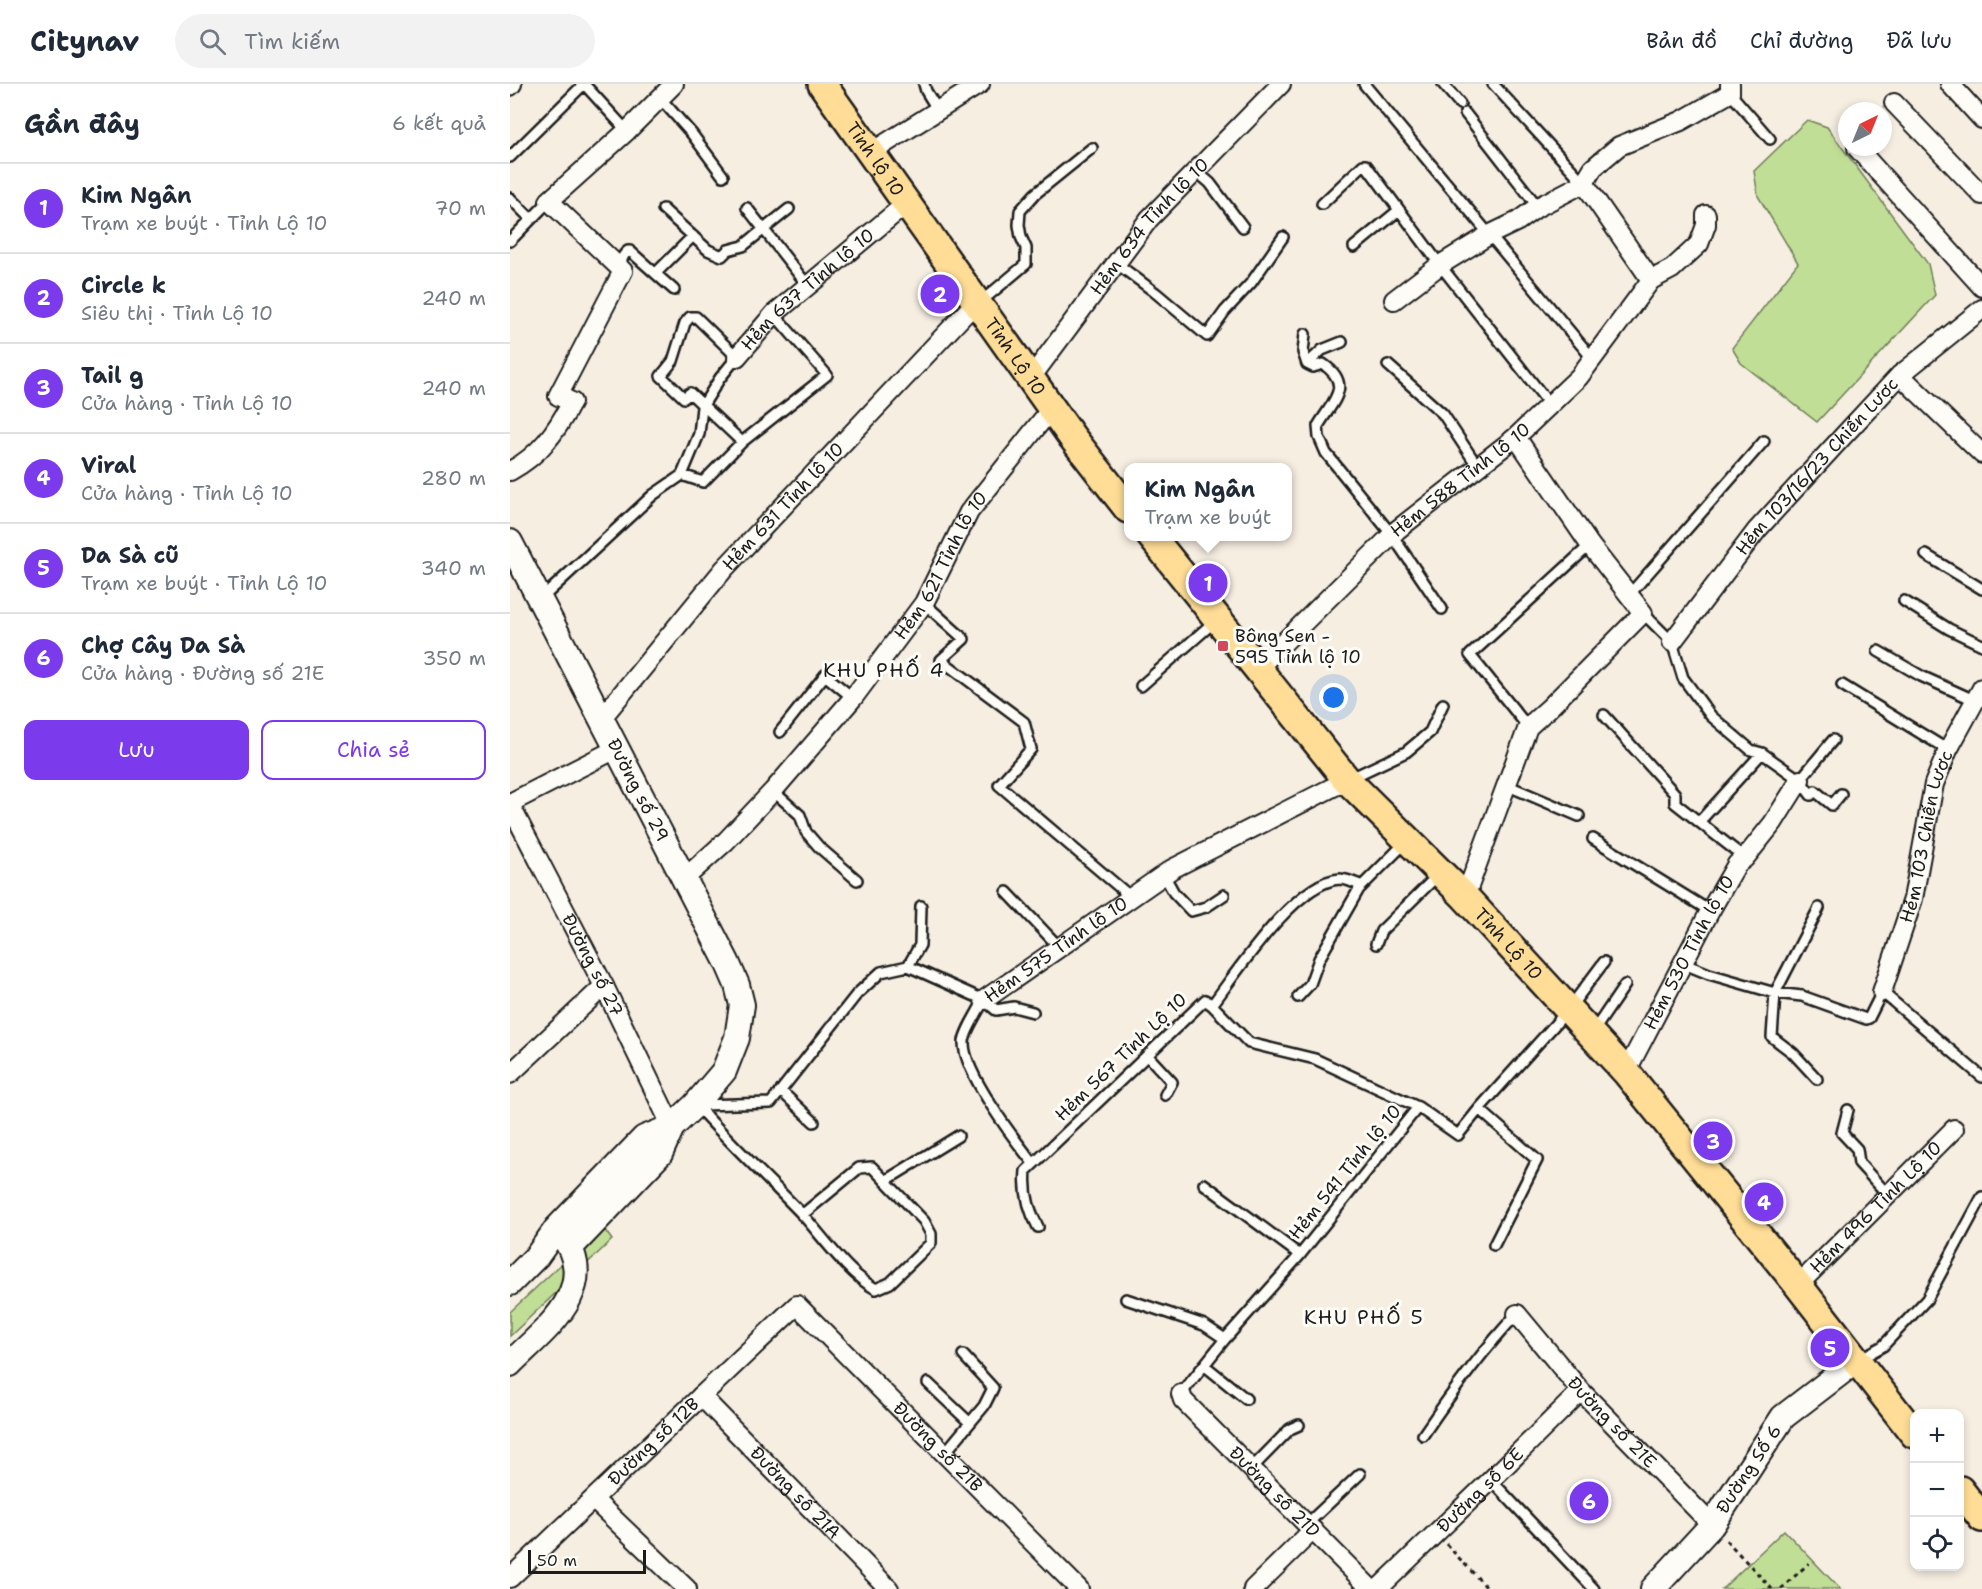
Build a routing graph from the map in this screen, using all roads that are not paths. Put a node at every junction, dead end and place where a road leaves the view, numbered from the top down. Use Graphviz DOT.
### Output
graph roads {
  1 [pos="584,84"];
  2 [pos="674,84"];
  3 [pos="822,84"];
  4 [pos="924,84"];
  5 [pos="980,84"];
  6 [pos="1281,84"];
  7 [pos="1364,84"];
  8 [pos="1443,84"];
  9 [pos="1493,84"];
  10 [pos="1950,84"];
  11 [pos="1730,88"];
  12 [pos="660,98"];
  13 [pos="1894,103"];
  14 [pos="1460,104"];
  15 [pos="937,109"];
  16 [pos="1465,113"];
  17 [pos="1981,115"];
  18 [pos="627,131"];
  19 [pos="1770,139"];
  20 [pos="1092,148"];
  21 [pos="870,153"];
  22 [pos="1864,156"];
  23 [pos="510,158"];
  24 [pos="1196,171"];
  25 [pos="723,176"];
  26 [pos="1584,183"];
  27 [pos="1982,195"];
  28 [pos="510,198"];
  29 [pos="549,201"];
  30 [pos="907,203"];
  31 [pos="1322,204"];
  32 [pos="1538,207"];
  33 [pos="747,208"];
  34 [pos="663,209"];
  35 [pos="789,209"];
  36 [pos="1399,210"];
  37 [pos="1706,215"];
  38 [pos="530,218"];
  39 [pos="1243,227"];
  40 [pos="764,230"];
  41 [pos="1489,235"];
  42 [pos="693,237"];
  43 [pos="1283,237"];
  44 [pos="510,241"];
  45 [pos="1354,247"];
  46 [pos="1116,263"];
  47 [pos="1440,265"];
  48 [pos="623,271"];
  49 [pos="656,273"];
  50 [pos="1651,280"];
  51 [pos="808,286"];
  52 [pos="1982,287"];
  53 [pos="674,290"];
  54 [pos="1394,300"];
  55 [pos="976,302"];
  56 [pos="1982,309"];
  57 [pos="774,315"];
  58 [pos="1305,334"];
  59 [pos="1342,342"];
  60 [pos="737,357"];
  61 [pos="1592,358"];
  62 [pos="1307,364"];
  63 [pos="1388,365"];
  64 [pos="1900,375"];
  65 [pos="1030,379"];
  66 [pos="1550,405"];
  67 [pos="702,407"];
  68 [pos="1051,409"];
  69 [pos="1515,437"];
  70 [pos="1764,441"];
  71 [pos="742,442"];
  72 [pos="1982,454"];
  73 [pos="1478,467"];
  74 [pos="510,471"];
  75 [pos="682,475"];
  76 [pos="1124,504"];
  77 [pos="1392,535"];
  78 [pos="1153,541"];
  79 [pos="510,542"];
  80 [pos="1590,545"];
  81 [pos="1926,555"];
  82 [pos="1982,589"];
  83 [pos="1630,594"];
  84 [pos="540,600"];
  85 [pos="1904,601"];
  86 [pos="924,603"];
  87 [pos="1442,609"];
  88 [pos="1643,613"];
  89 [pos="1217,620"];
  90 [pos="1671,642"];
  91 [pos="1982,645"];
  92 [pos="1878,651"];
  93 [pos="1257,669"];
  94 [pos="1141,686"];
  95 [pos="1842,686"];
  96 [pos="1978,694"];
  97 [pos="852,698"];
  98 [pos="1443,704"];
  99 [pos="1605,715"];
  100 [pos="601,719"];
  101 [pos="1527,727"];
  102 [pos="780,732"];
  103 [pos="1833,740"];
  104 [pos="616,749"];
  105 [pos="1947,750"];
  106 [pos="1762,753"];
  107 [pos="1347,780"];
  108 [pos="1800,780"];
  109 [pos="1506,785"];
  110 [pos="773,791"];
  111 [pos="1841,794"];
  112 [pos="510,804"];
  113 [pos="1579,816"];
  114 [pos="1700,821"];
  115 [pos="1593,839"];
  116 [pos="1408,840"];
  117 [pos="1745,858"];
  118 [pos="1440,872"];
  119 [pos="1164,875"];
  120 [pos="685,878"];
  121 [pos="857,880"];
  122 [pos="1362,886"];
  123 [pos="1007,892"];
  124 [pos="1224,895"];
  125 [pos="1465,897"];
  126 [pos="1132,898"];
  127 [pos="921,906"];
  128 [pos="1819,908"];
  129 [pos="1710,911"];
  130 [pos="1376,944"];
  131 [pos="1059,947"];
  132 [pos="1604,962"];
  133 [pos="1682,963"];
  134 [pos="908,966"];
  135 [pos="1625,985"];
  136 [pos="604,986"];
  137 [pos="1882,992"];
  138 [pos="1775,993"];
  139 [pos="1298,997"];
  140 [pos="984,1000"];
  141 [pos="1212,1005"];
  142 [pos="1568,1010"];
  143 [pos="1033,1012"];
  144 [pos="1592,1034"];
  145 [pos="1147,1055"];
  146 [pos="1626,1072"];
  147 [pos="510,1074"];
  148 [pos="1982,1077"];
  149 [pos="1817,1079"];
  150 [pos="781,1091"];
  151 [pos="1165,1095"];
  152 [pos="696,1105"];
  153 [pos="1418,1107"];
  154 [pos="1479,1109"];
  155 [pos="1848,1110"];
  156 [pos="814,1122"];
  157 [pos="672,1127"];
  158 [pos="1954,1129"];
  159 [pos="958,1136"];
  160 [pos="1033,1163"];
  161 [pos="885,1180"];
  162 [pos="1204,1184"];
  163 [pos="1888,1195"];
  164 [pos="1982,1197"];
  165 [pos="802,1215"];
  166 [pos="1977,1215"];
  167 [pos="1038,1227"];
  168 [pos="564,1238"];
  169 [pos="1494,1245"];
  170 [pos="1300,1255"];
  171 [pos="510,1282"];
  172 [pos="1798,1285"];
  173 [pos="1126,1299"];
  174 [pos="797,1305"];
  175 [pos="1517,1314"];
  176 [pos="1225,1339"];
  177 [pos="963,1355"];
  178 [pos="1856,1361"];
  179 [pos="510,1364"];
  180 [pos="1204,1365"];
  181 [pos="928,1383"];
  182 [pos="1581,1390"];
  183 [pos="1181,1394"];
  184 [pos="701,1396"];
  185 [pos="1246,1400"];
  186 [pos="970,1424"];
  187 [pos="1299,1425"];
  188 [pos="1910,1429"];
  189 [pos="1423,1435"];
  190 [pos="944,1454"];
  191 [pos="1251,1469"];
  192 [pos="1360,1474"];
  193 [pos="1491,1480"];
  194 [pos="1964,1496"];
  195 [pos="594,1500"];
  196 [pos="1982,1518"];
  197 [pos="1712,1526"];
  198 [pos="1310,1527"];
  199 [pos="510,1578"];
  200 [pos="1664,1585"];
  201 [pos="687,1589"];
  202 [pos="889,1589"];
  203 [pos="1079,1589"];
  204 [pos="1253,1589"];
  205 [pos="1371,1589"];
  206 [pos="1378,1589"];
  207 [pos="1594,1589"];
  1 -- 18 [label="lane"];
  1 -- 23 [label="lane"];
  2 -- 12 [label="street"];
  3 -- 21 [label="main road, Tỉnh lộ 10"];
  4 -- 15 [label="lane"];
  5 -- 15 [label="street"];
  6 -- 24 [label="street, Hẻm 634 Tỉnh lộ 10"];
  7 -- 41 [label="lane"];
  8 -- 14 [label="lane"];
  9 -- 26 [label="lane"];
  10 -- 17 [label="street"];
  11 -- 19 [label="lane"];
  11 -- 26 [label="street"];
  12 -- 18 [label="street"];
  12 -- 25 [label="lane"];
  13 -- 27 [label="street"];
  15 -- 21 [label="street"];
  16 -- 32 [label="lane"];
  18 -- 29 [label="street"];
  20 -- 55 [label="lane"];
  21 -- 30 [label="main road, Tỉnh lộ 10"];
  22 -- 52 [label="street"];
  24 -- 39 [label="lane"];
  24 -- 46 [label="street, Hẻm 634 Tỉnh lộ 10"];
  26 -- 32 [label="street"];
  26 -- 50 [label="street"];
  28 -- 38 [label="lane"];
  29 -- 38 [label="lane"];
  29 -- 48 [label="street"];
  30 -- 51 [label="street, Hẻm 637 Tỉnh lộ 10"];
  30 -- 55 [label="main road, Tỉnh Lộ 10"];
  31 -- 36 [label="lane"];
  32 -- 41 [label="street"];
  33 -- 40 [label="lane"];
  34 -- 42 [label="lane"];
  35 -- 40 [label="lane"];
  36 -- 45 [label="lane"];
  36 -- 47 [label="lane"];
  37 -- 50 [label="street"];
  38 -- 44 [label="lane"];
  40 -- 42 [label="lane"];
  40 -- 51 [label="lane"];
  41 -- 47 [label="street"];
  41 -- 61 [label="lane"];
  42 -- 49 [label="lane"];
  43 -- 46 [label="lane"];
  46 -- 65 [label="street, Hẻm 634 Tỉnh lộ 10"];
  47 -- 54 [label="street"];
  47 -- 66 [label="lane"];
  48 -- 49 [label="lane"];
  48 -- 74 [label="street"];
  49 -- 53 [label="lane"];
  50 -- 61 [label="street, Hẻm 588 Tỉnh lộ 10"];
  51 -- 57 [label="street, Hẻm 637 Tỉnh lộ 10"];
  55 -- 65 [label="main road, Tỉnh Lộ 10"];
  55 -- 100 [label="street, Hẻm 631 Tỉnh lộ 10"];
  56 -- 64 [label="street, Hẻm 103/16/23 Chiến Lược"];
  57 -- 60 [label="street, Hẻm 637 Tỉnh lộ 10"];
  57 -- 71 [label="lane"];
  58 -- 62 [label="lane"];
  59 -- 62 [label="lane"];
  60 -- 67 [label="lane, Hẻm 637 Tỉnh lộ 10"];
  60 -- 67 [label="lane"];
  61 -- 66 [label="street, Hẻm 588 Tỉnh lộ 10"];
  62 -- 77 [label="lane"];
  63 -- 73 [label="lane"];
  64 -- 72 [label="street"];
  64 -- 90 [label="street, Hẻm 103/16/23 Chiến Lược"];
  65 -- 68 [label="main road, Tỉnh Lộ 10"];
  66 -- 69 [label="street, Hẻm 588 Tỉnh lộ 10"];
  67 -- 71 [label="lane"];
  67 -- 75 [label="lane, Hẻm 637 Tỉnh lộ 10"];
  68 -- 76 [label="main road, Tỉnh Lộ 10"];
  68 -- 86 [label="street, Hẻm 621 Tỉnh lộ 10"];
  69 -- 73 [label="street, Hẻm 588 Tỉnh lộ 10"];
  69 -- 80 [label="street"];
  70 -- 83 [label="lane"];
  71 -- 75 [label="lane"];
  73 -- 77 [label="street, Hẻm 588 Tỉnh lộ 10"];
  75 -- 84 [label="lane"];
  77 -- 87 [label="lane"];
  77 -- 93 [label="street, Hẻm 588 Tỉnh lộ 10"];
  78 -- 89 [label="main road, Tỉnh Lộ 10"];
  79 -- 84 [label="street, Đường số 29"];
  80 -- 83 [label="street"];
  80 -- 101 [label="lane"];
  81 -- 82 [label="lane"];
  83 -- 88 [label="street"];
  84 -- 100 [label="street, Đường số 29"];
  85 -- 91 [label="lane"];
  86 -- 97 [label="street, Hẻm 621 Tỉnh lộ 10"];
  86 -- 126 [label="lane"];
  88 -- 90 [label="lane"];
  88 -- 101 [label="street"];
  89 -- 93 [label="main road, Tỉnh Lộ 10"];
  89 -- 94 [label="lane"];
  90 -- 106 [label="lane"];
  92 -- 96 [label="lane"];
  93 -- 107 [label="main road, Tỉnh Lộ 10"];
  95 -- 105 [label="lane"];
  96 -- 105 [label="street, Hẻm 103 Chiến Lược"];
  97 -- 102 [label="lane"];
  97 -- 110 [label="street, Hẻm 621 Tỉnh lộ 10"];
  98 -- 107 [label="lane"];
  99 -- 114 [label="lane"];
  100 -- 104 [label="street, Đường số 29"];
  101 -- 109 [label="street"];
  103 -- 108 [label="lane"];
  104 -- 112 [label="street"];
  104 -- 120 [label="street, Đường số 29"];
  105 -- 137 [label="street, Hẻm 103 Chiến Lược"];
  106 -- 108 [label="lane"];
  106 -- 114 [label="lane"];
  107 -- 116 [label="main road, Tỉnh Lộ 10"];
  107 -- 119 [label="street, Hẻm 575 Tỉnh lộ 10"];
  108 -- 111 [label="lane"];
  108 -- 117 [label="street, Hẻm 530 Tỉnh lộ 10"];
  109 -- 113 [label="lane"];
  109 -- 125 [label="street"];
  110 -- 120 [label="street, Hẻm 621 Tỉnh lộ 10"];
  110 -- 121 [label="lane"];
  112 -- 136 [label="street, Đường số 27"];
  114 -- 117 [label="lane"];
  115 -- 129 [label="lane"];
  116 -- 118 [label="main road, Tỉnh Lộ 10"];
  116 -- 122 [label="lane"];
  117 -- 129 [label="street, Hẻm 530 Tỉnh lộ 10"];
  118 -- 125 [label="main road, Tỉnh Lộ 10"];
  118 -- 130 [label="lane"];
  119 -- 124 [label="lane"];
  119 -- 126 [label="street, Hẻm 575 Tỉnh lộ 10"];
  120 -- 152 [label="street, Đường số 29"];
  122 -- 139 [label="lane"];
  122 -- 141 [label="lane, Hẻm 567 Tỉnh Lộ 10"];
  123 -- 131 [label="lane"];
  125 -- 142 [label="main road, Tỉnh Lộ 10"];
  126 -- 131 [label="street, Hẻm 575 Tỉnh lộ 10"];
  127 -- 134 [label="lane"];
  128 -- 138 [label="lane"];
  129 -- 133 [label="street, Hẻm 530 Tỉnh lộ 10"];
  131 -- 140 [label="street, Hẻm 575 Tỉnh lộ 10"];
  132 -- 142 [label="lane, Hẻm 541 Tỉnh lộ 10"];
  133 -- 138 [label="lane"];
  133 -- 146 [label="street, Hẻm 530 Tỉnh lộ 10"];
  134 -- 140 [label="lane, Hẻm 575 Tỉnh lộ 10"];
  134 -- 150 [label="lane"];
  135 -- 144 [label="lane"];
  136 -- 147 [label="street"];
  136 -- 157 [label="street, Đường số 27"];
  137 -- 138 [label="lane"];
  137 -- 148 [label="lane"];
  138 -- 149 [label="lane"];
  140 -- 143 [label="lane"];
  140 -- 160 [label="lane"];
  141 -- 145 [label="lane, Hẻm 567 Tỉnh Lộ 10"];
  141 -- 153 [label="lane"];
  142 -- 144 [label="main road, Tỉnh Lộ 10"];
  142 -- 154 [label="lane, Hẻm 541 Tỉnh lộ 10"];
  144 -- 146 [label="main road, Tỉnh Lộ 10"];
  145 -- 151 [label="lane"];
  145 -- 160 [label="lane, Hẻm 567 Tỉnh Lộ 10"];
  146 -- 172 [label="main road, Tỉnh Lộ 10"];
  150 -- 152 [label="lane"];
  150 -- 156 [label="lane"];
  152 -- 157 [label="street, Đường số 29"];
  152 -- 165 [label="lane"];
  153 -- 154 [label="lane, Hẻm 541 Tỉnh lộ 10"];
  153 -- 170 [label="lane, Hẻm 541 Tỉnh lộ 10"];
  154 -- 169 [label="lane"];
  155 -- 163 [label="lane"];
  157 -- 168 [label="street"];
  158 -- 163 [label="street, Hẻm 496 Tỉnh Lộ 10"];
  159 -- 161 [label="lane"];
  160 -- 167 [label="lane"];
  161 -- 165 [label="lane"];
  161 -- 165 [label="lane"];
  162 -- 170 [label="lane"];
  163 -- 172 [label="street, Hẻm 496 Tỉnh Lộ 10"];
  164 -- 166 [label="lane"];
  166 -- 178 [label="lane"];
  168 -- 171 [label="street"];
  168 -- 179 [label="street"];
  170 -- 176 [label="lane, Hẻm 541 Tỉnh lộ 10"];
  172 -- 178 [label="main road, Tỉnh Lộ 10"];
  173 -- 176 [label="lane"];
  174 -- 184 [label="street, Đường số 12B"];
  174 -- 190 [label="street, Đường số 21B"];
  175 -- 182 [label="street, Đường số 21E"];
  175 -- 189 [label="lane"];
  176 -- 180 [label="lane, Hẻm 541 Tỉnh lộ 10"];
  177 -- 186 [label="lane"];
  178 -- 188 [label="main road"];
  178 -- 197 [label="street, Đường Số 6"];
  180 -- 183 [label="lane, Hẻm 541 Tỉnh lộ 10"];
  180 -- 185 [label="lane"];
  181 -- 186 [label="lane"];
  182 -- 193 [label="street, Đường số 6E"];
  182 -- 197 [label="street, Đường số 21E"];
  183 -- 191 [label="street, Đường số 21D"];
  184 -- 195 [label="street, Đường số 12B"];
  184 -- 202 [label="street, Đường số 21A"];
  186 -- 190 [label="lane"];
  187 -- 191 [label="lane"];
  190 -- 203 [label="street, Đường số 21B"];
  191 -- 198 [label="street, Đường số 21D"];
  192 -- 198 [label="lane"];
  193 -- 206 [label="street, Đường số 6E"];
  193 -- 207 [label="lane"];
  194 -- 196 [label="main road"];
  195 -- 199 [label="street, Đường số 12B"];
  195 -- 201 [label="street"];
  197 -- 200 [label="street, Đường Số 6"];
  198 -- 204 [label="street"];
  198 -- 205 [label="street, Đường số 21D"];
}
